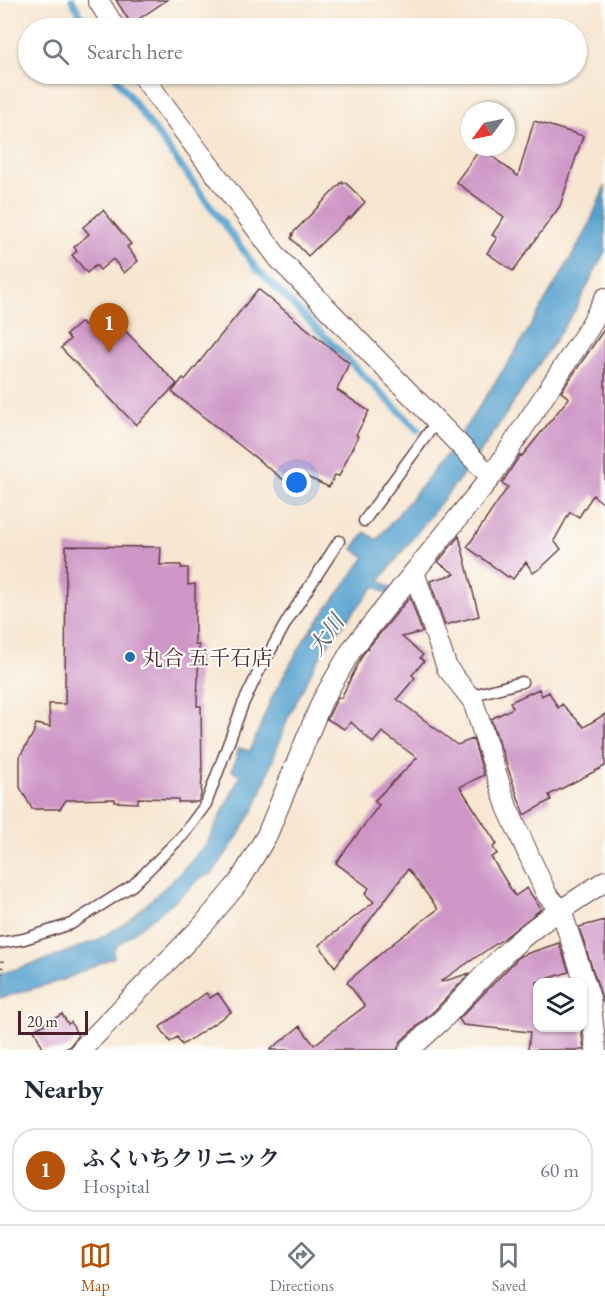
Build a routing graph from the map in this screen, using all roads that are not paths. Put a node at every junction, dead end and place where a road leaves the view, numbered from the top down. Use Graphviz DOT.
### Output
graph roads {
  1 [pos="98,0"];
  2 [pos="109,18"];
  3 [pos="148,84"];
  4 [pos="603,309"];
  5 [pos="436,421"];
  6 [pos="484,470"];
  7 [pos="364,521"];
  8 [pos="339,541"];
  9 [pos="414,572"];
  10 [pos="522,682"];
  11 [pos="470,696"];
  12 [pos="605,881"];
  13 [pos="561,910"];
  14 [pos="1,949"];
  15 [pos="599,1024"];
  16 [pos="81,1050"];
  17 [pos="409,1050"];
  18 [pos="596,1050"];
  1 -- 2 [label="street"];
  3 -- 5 [label="street"];
  4 -- 6 [label="street"];
  5 -- 6 [label="street"];
  5 -- 7 [label="lane"];
  6 -- 9 [label="street"];
  8 -- 14 [label="lane"];
  9 -- 11 [label="street"];
  9 -- 16 [label="street"];
  10 -- 11 [label="lane"];
  11 -- 13 [label="street"];
  12 -- 13 [label="street"];
  13 -- 15 [label="street"];
  13 -- 17 [label="street"];
  15 -- 18 [label="street"];
}
